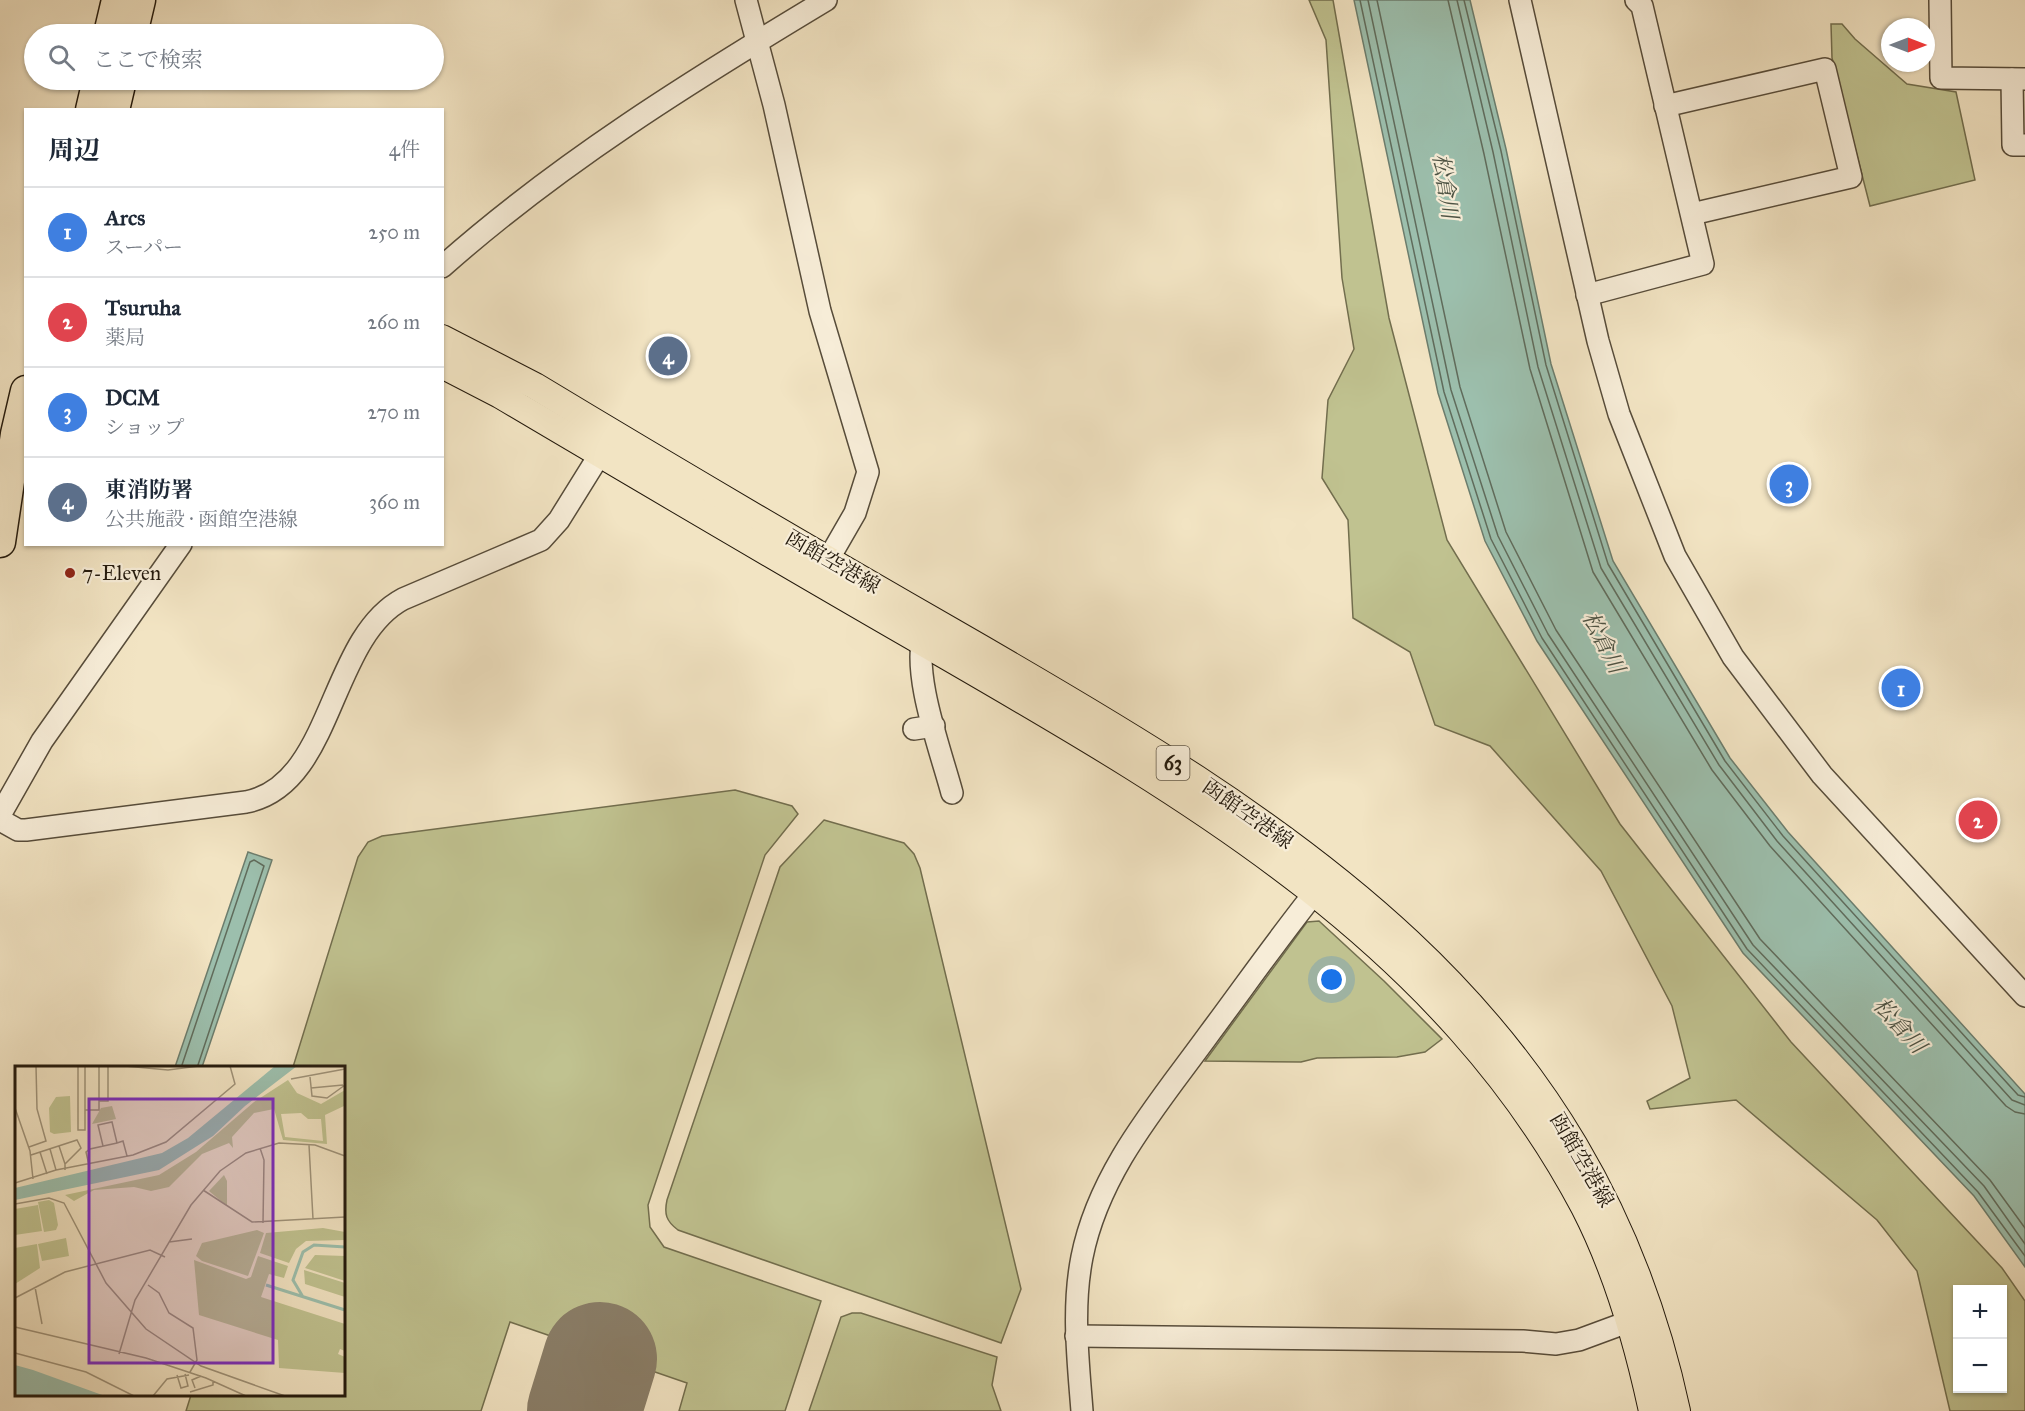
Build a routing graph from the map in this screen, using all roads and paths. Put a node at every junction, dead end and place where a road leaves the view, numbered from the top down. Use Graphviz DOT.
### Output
graph roads {
  1 [pos="117,0"];
  2 [pos="140,0"];
  3 [pos="746,0"];
  4 [pos="826,0"];
  5 [pos="1522,0"];
  6 [pos="1636,0"];
  7 [pos="1940,0"];
  8 [pos="111,24"];
  9 [pos="134,24"];
  10 [pos="757,42"];
  11 [pos="2018,79"];
  12 [pos="96,90"];
  13 [pos="119,90"];
  14 [pos="1665,106"];
  15 [pos="91,108"];
  16 [pos="114,108"];
  17 [pos="2025,145"];
  18 [pos="1692,214"];
  19 [pos="444,265"];
  20 [pos="1587,295"];
  21 [pos="444,339"];
  22 [pos="444,366"];
  23 [pos="24,400"];
  24 [pos="600,453"];
  25 [pos="24,476"];
  26 [pos="1,537"];
  27 [pos="180,546"];
  28 [pos="822,570"];
  29 [pos="926,630"];
  30 [pos="952,793"];
  31 [pos="0,815"];
  32 [pos="0,820"];
  33 [pos="1323,883"];
  34 [pos="2025,996"];
  35 [pos="1641,1317"];
  36 [pos="1077,1336"];
  37 [pos="1082,1411"];
  38 [pos="1652,1411"];
  39 [pos="1677,1411"];
  1 -- 8 [label="highway"];
  2 -- 9 [label="highway"];
  3 -- 10 [label="street"];
  4 -- 10 [label="street"];
  5 -- 20 [label="street"];
  6 -- 14 [label="street"];
  7 -- 11 [label="street"];
  10 -- 19 [label="street"];
  10 -- 28 [label="street"];
  11 -- 17 [label="street"];
  12 -- 15 [label="highway"];
  13 -- 16 [label="highway"];
  14 -- 18 [label="street"];
  14 -- 18 [label="street"];
  18 -- 20 [label="street"];
  20 -- 34 [label="street"];
  21 -- 28 [label="main road, 函館空港線 / 63"];
  22 -- 24 [label="main road, 函館空港線 / 63"];
  23 -- 26 [label="highway"];
  24 -- 28 [label="main road, 函館空港線 / 63"];
  24 -- 32 [label="street"];
  25 -- 26 [label="highway"];
  27 -- 31 [label="street"];
  28 -- 29 [label="main road, 函館空港線 / 63"];
  29 -- 30 [label="street"];
  29 -- 33 [label="main road, 函館空港線 / 63"];
  33 -- 35 [label="main road, 函館空港線 / 63"];
  33 -- 36 [label="street"];
  35 -- 36 [label="street"];
  35 -- 38 [label="main road, 函館空港線 / 63"];
  35 -- 39 [label="main road, 函館空港線 / 63"];
  36 -- 37 [label="street"];
}
